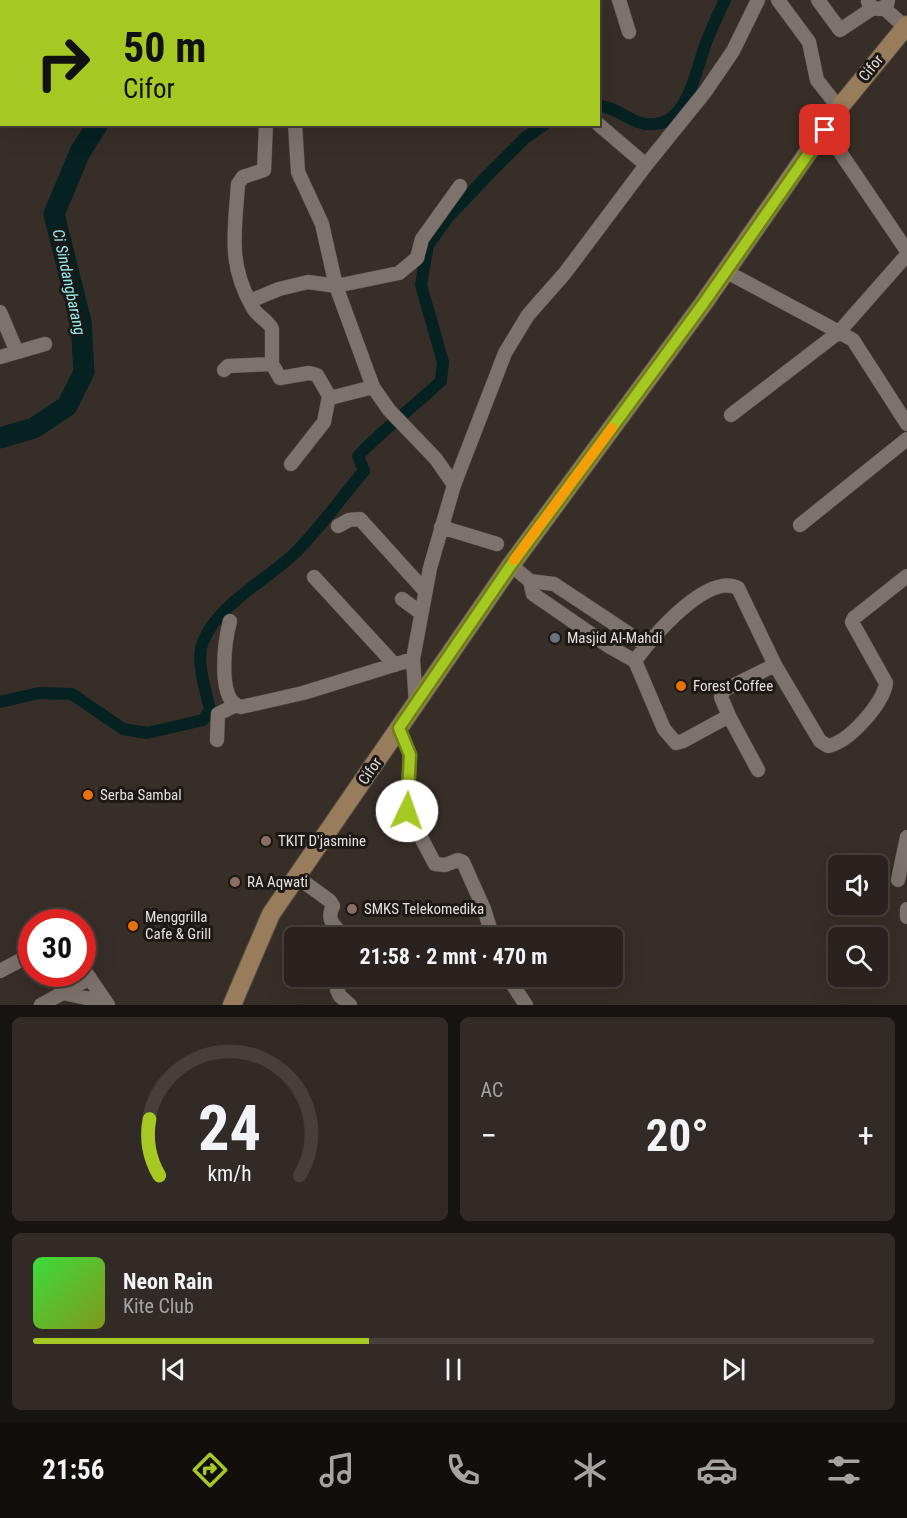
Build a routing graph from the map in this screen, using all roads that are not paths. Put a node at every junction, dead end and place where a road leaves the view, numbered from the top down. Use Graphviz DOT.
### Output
graph roads {
  1 [pos="619,0"];
  2 [pos="758,0"];
  3 [pos="778,0"];
  4 [pos="818,0"];
  5 [pos="878,6"];
  6 [pos="906,26"];
  7 [pos="629,32"];
  8 [pos="839,108"];
  9 [pos="266,126"];
  10 [pos="295,126"];
  11 [pos="600,126"];
  12 [pos="825,130"];
  13 [pos="646,165"];
  14 [pos="460,186"];
  15 [pos="907,250"];
  16 [pos="725,271"];
  17 [pos="336,286"];
  18 [pos="250,301"];
  19 [pos="0,312"];
  20 [pos="839,332"];
  21 [pos="45,344"];
  22 [pos="17,352"];
  23 [pos="0,357"];
  24 [pos="272,364"];
  25 [pos="224,370"];
  26 [pos="373,387"];
  27 [pos="328,396"];
  28 [pos="731,415"];
  29 [pos="907,424"];
  30 [pos="907,439"];
  31 [pos="291,464"];
  32 [pos="454,485"];
  33 [pos="800,525"];
  34 [pos="338,526"];
  35 [pos="441,527"];
  36 [pos="496,543"];
  37 [pos="511,565"];
  38 [pos="907,576"];
  39 [pos="314,578"];
  40 [pos="530,581"];
  41 [pos="425,591"];
  42 [pos="402,599"];
  43 [pos="421,613"];
  44 [pos="230,621"];
  45 [pos="646,645"];
  46 [pos="413,659"];
  47 [pos="635,661"];
  48 [pos="395,665"];
  49 [pos="775,665"];
  50 [pos="236,705"];
  51 [pos="416,705"];
  52 [pos="729,716"];
  53 [pos="399,728"];
  54 [pos="217,740"];
  55 [pos="758,770"];
  56 [pos="907,837"];
  57 [pos="297,877"];
  58 [pos="898,880"];
  59 [pos="907,909"];
  60 [pos="907,918"];
  61 [pos="337,927"];
  62 [pos="490,927"];
  63 [pos="18,961"];
  64 [pos="0,970"];
  65 [pos="70,987"];
  66 [pos="96,987"];
  67 [pos="338,987"];
  68 [pos="514,987"];
  69 [pos="63,993"];
  70 [pos="107,1004"];
  71 [pos="41,1005"];
  72 [pos="232,1005"];
  73 [pos="350,1005"];
  74 [pos="526,1005"];
  1 -- 7 [label="street"];
  2 -- 13 [label="street"];
  3 -- 8 [label="street"];
  4 -- 5 [label="street"];
  5 -- 6 [label="street"];
  6 -- 8 [label="street, Cifor"];
  8 -- 12 [label="street, Cifor"];
  9 -- 18 [label="street"];
  10 -- 17 [label="street"];
  11 -- 13 [label="street"];
  12 -- 15 [label="street"];
  12 -- 16 [label="street, Cifor"];
  13 -- 32 [label="street"];
  14 -- 17 [label="street"];
  15 -- 20 [label="street"];
  16 -- 20 [label="street"];
  16 -- 37 [label="street, Cifor"];
  17 -- 18 [label="street"];
  17 -- 26 [label="street"];
  18 -- 24 [label="street"];
  19 -- 22 [label="street"];
  20 -- 28 [label="street"];
  20 -- 29 [label="street"];
  21 -- 22 [label="street"];
  22 -- 23 [label="street"];
  24 -- 25 [label="street"];
  24 -- 27 [label="street"];
  26 -- 27 [label="street"];
  26 -- 32 [label="street"];
  27 -- 31 [label="street"];
  30 -- 33 [label="street"];
  32 -- 35 [label="street"];
  34 -- 41 [label="street"];
  35 -- 36 [label="street"];
  35 -- 41 [label="street"];
  37 -- 40 [label="street"];
  37 -- 51 [label="street, Cifor"];
  38 -- 49 [label="street"];
  39 -- 48 [label="street"];
  40 -- 45 [label="street"];
  40 -- 47 [label="street"];
  41 -- 43 [label="street"];
  42 -- 43 [label="street"];
  43 -- 46 [label="street"];
  44 -- 50 [label="street"];
  45 -- 47 [label="street"];
  45 -- 49 [label="street"];
  46 -- 48 [label="street"];
  46 -- 51 [label="street"];
  47 -- 52 [label="street"];
  48 -- 50 [label="street"];
  49 -- 52 [label="street"];
  50 -- 54 [label="street"];
  51 -- 53 [label="street, Cifor"];
  52 -- 55 [label="street"];
  53 -- 57 [label="street, Cifor"];
  53 -- 62 [label="street"];
  56 -- 58 [label="street"];
  57 -- 61 [label="street"];
  57 -- 72 [label="street, Cifor"];
  59 -- 60 [label="street"];
  63 -- 64 [label="street"];
  65 -- 69 [label="street"];
  66 -- 70 [label="street"];
  67 -- 73 [label="street"];
  68 -- 74 [label="street"];
  69 -- 70 [label="street"];
  69 -- 71 [label="street"];
}
